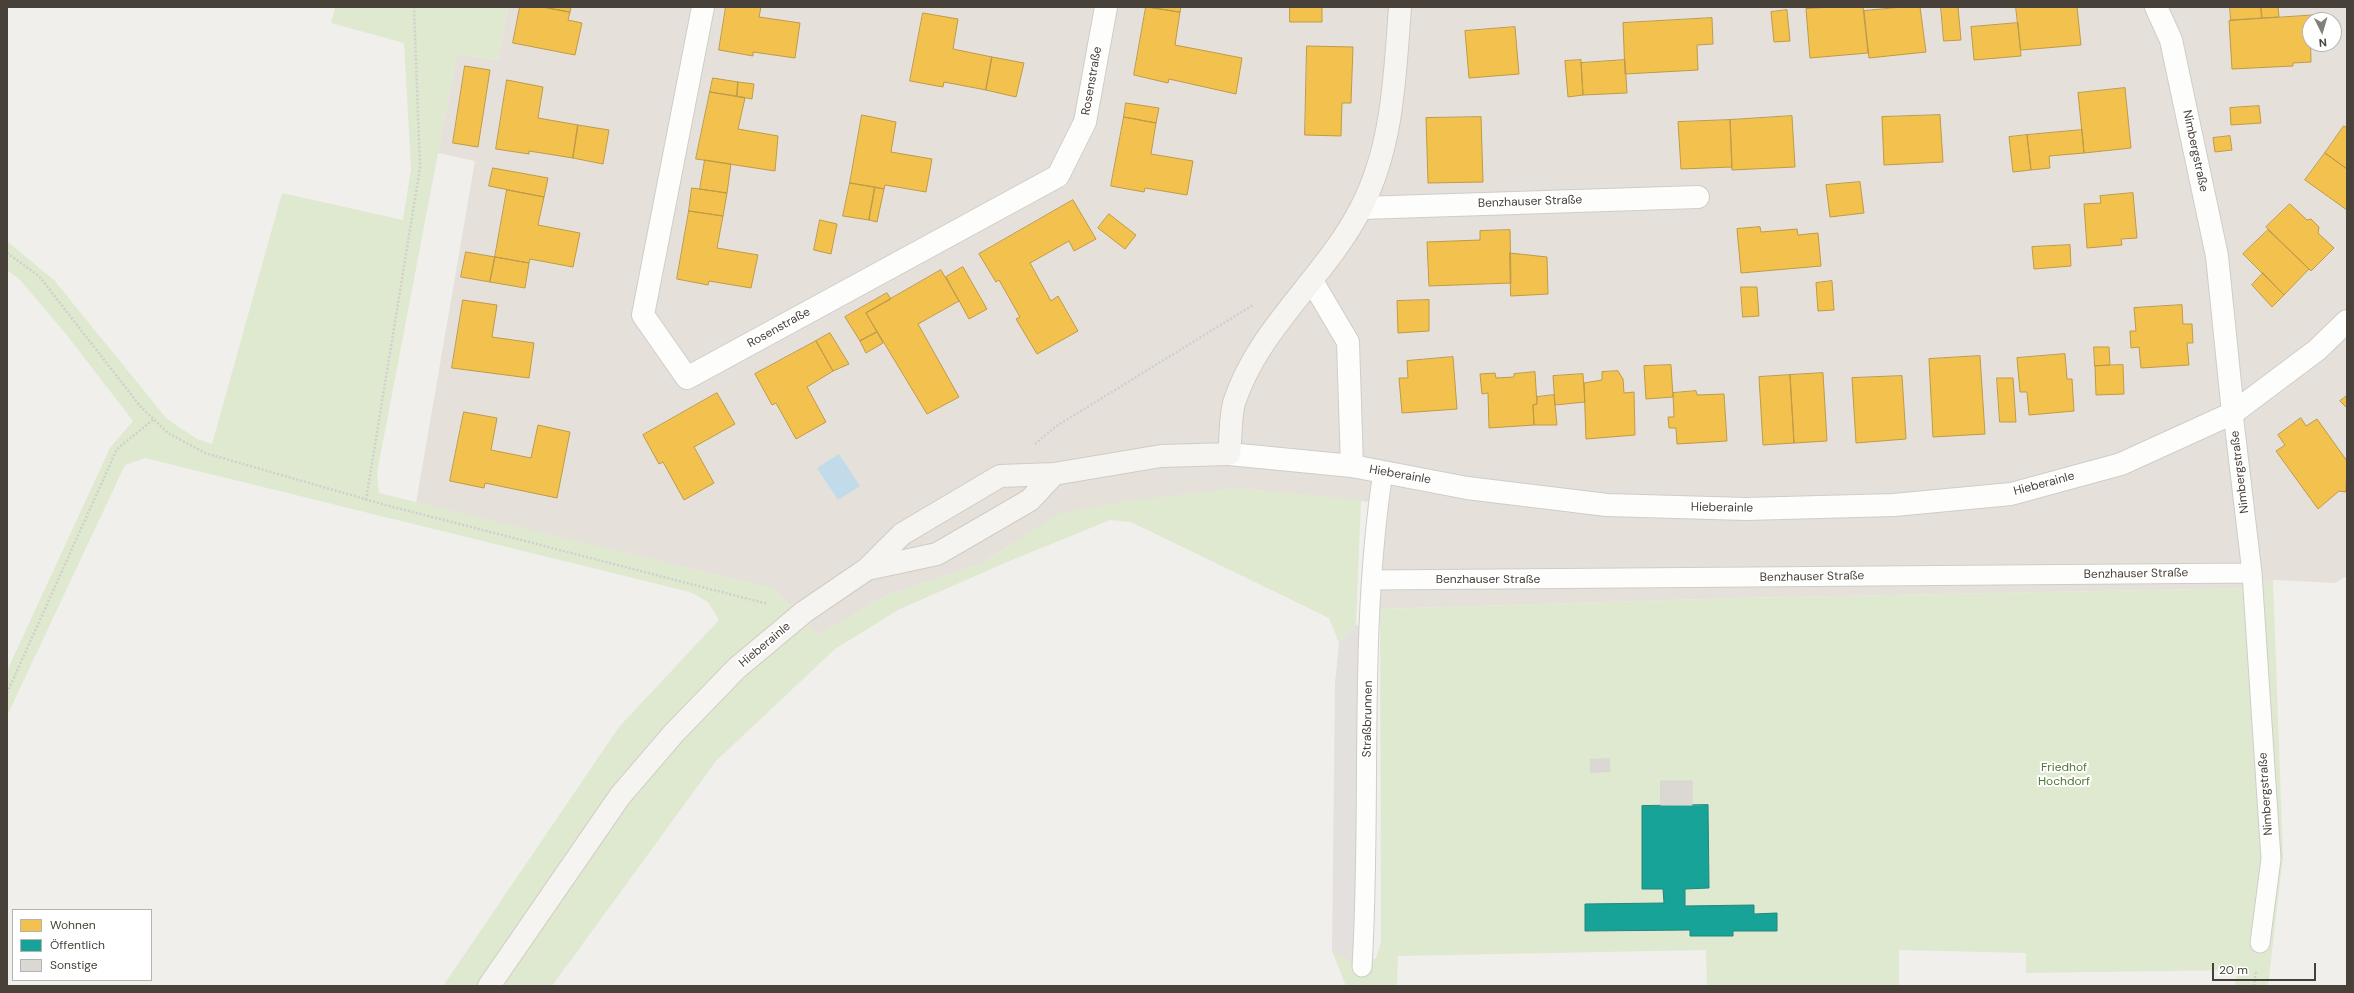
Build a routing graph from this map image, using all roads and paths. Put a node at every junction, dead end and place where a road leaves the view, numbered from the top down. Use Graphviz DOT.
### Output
graph roads {
  1 [pos="414,7"];
  2 [pos="703,7"];
  3 [pos="1106,7"];
  4 [pos="1400,7"];
  5 [pos="2156,7"];
  6 [pos="1698,197"];
  7 [pos="1362,208"];
  8 [pos="7,253"];
  9 [pos="1312,281"];
  10 [pos="1256,303"];
  11 [pos="2347,321"];
  12 [pos="2233,412"];
  13 [pos="154,419"];
  14 [pos="1230,454"];
  15 [pos="1352,466"];
  16 [pos="1383,472"];
  17 [pos="1054,474"];
  18 [pos="1000,476"];
  19 [pos="366,500"];
  20 [pos="866,569"];
  21 [pos="2252,573"];
  22 [pos="1373,580"];
  23 [pos="804,612"];
  24 [pos="7,693"];
  25 [pos="2260,943"];
  26 [pos="1362,966"];
  27 [pos="489,986"];
  1 -- 19 [label="path"];
  2 -- 3 [label="street, Rosenstraße"];
  4 -- 7 [label="street"];
  5 -- 12 [label="street, Nimbergstraße"];
  6 -- 7 [label="street, Benzhauser Straße"];
  7 -- 9 [label="street"];
  8 -- 13 [label="path"];
  9 -- 14 [label="street"];
  9 -- 15 [label="street"];
  10 -- 18 [label="path"];
  11 -- 12 [label="street, Hieberainle"];
  12 -- 16 [label="street, Hieberainle"];
  12 -- 21 [label="lane, Nimbergstraße"];
  13 -- 19 [label="path"];
  13 -- 24 [label="path"];
  14 -- 15 [label="street, Hieberainle"];
  14 -- 17 [label="street, Hieberainle"];
  15 -- 16 [label="street, Hieberainle"];
  16 -- 22 [label="lane, Straßbrunnen"];
  17 -- 18 [label="street, Hieberainle"];
  17 -- 20 [label="street, Hieberainle"];
  18 -- 20 [label="street, Hieberainle"];
  19 -- 23 [label="path"];
  20 -- 23 [label="street, Hieberainle"];
  21 -- 22 [label="lane, Benzhauser Straße"];
  21 -- 25 [label="lane, Nimbergstraße"];
  22 -- 26 [label="lane, Straßbrunnen"];
  23 -- 27 [label="street, Hieberainle"];
}
